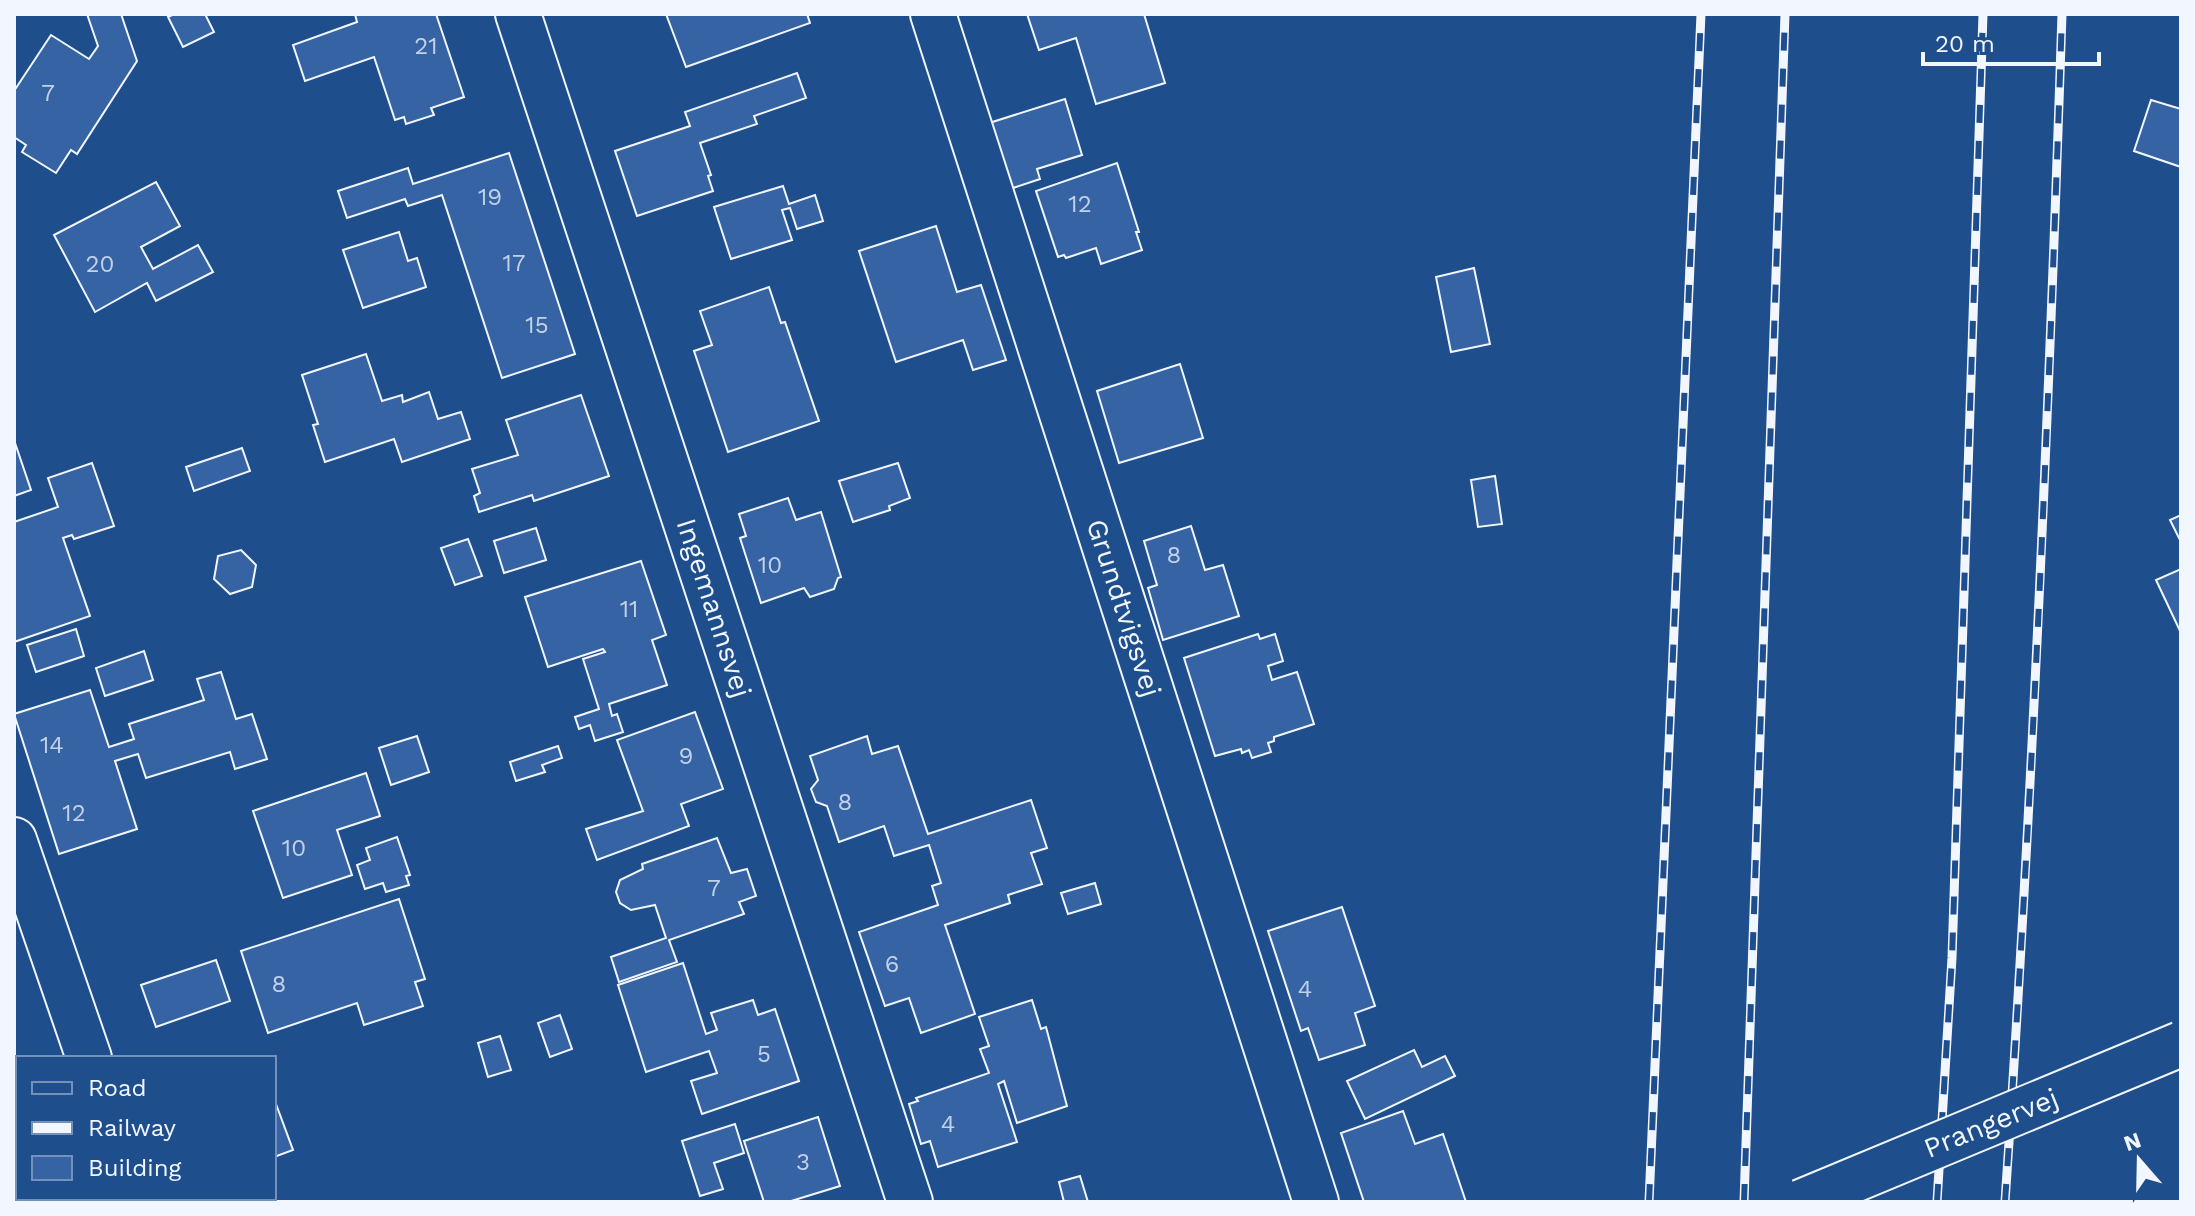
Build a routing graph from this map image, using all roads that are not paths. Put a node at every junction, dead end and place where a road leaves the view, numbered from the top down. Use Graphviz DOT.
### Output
graph roads {
  1 [pos="518,14"];
  2 [pos="933,14"];
  3 [pos="14,840"];
  4 [pos="2181,1044"];
  5 [pos="88,1056"];
  6 [pos="910,1202"];
  7 [pos="1316,1202"];
  8 [pos="1801,1202"];
  1 -- 6 [label="street, Ingemannsvej"];
  2 -- 7 [label="street, Grundtvigsvej"];
  3 -- 5 [label="street"];
  4 -- 8 [label="street, Prangervej, bridge"];
}
